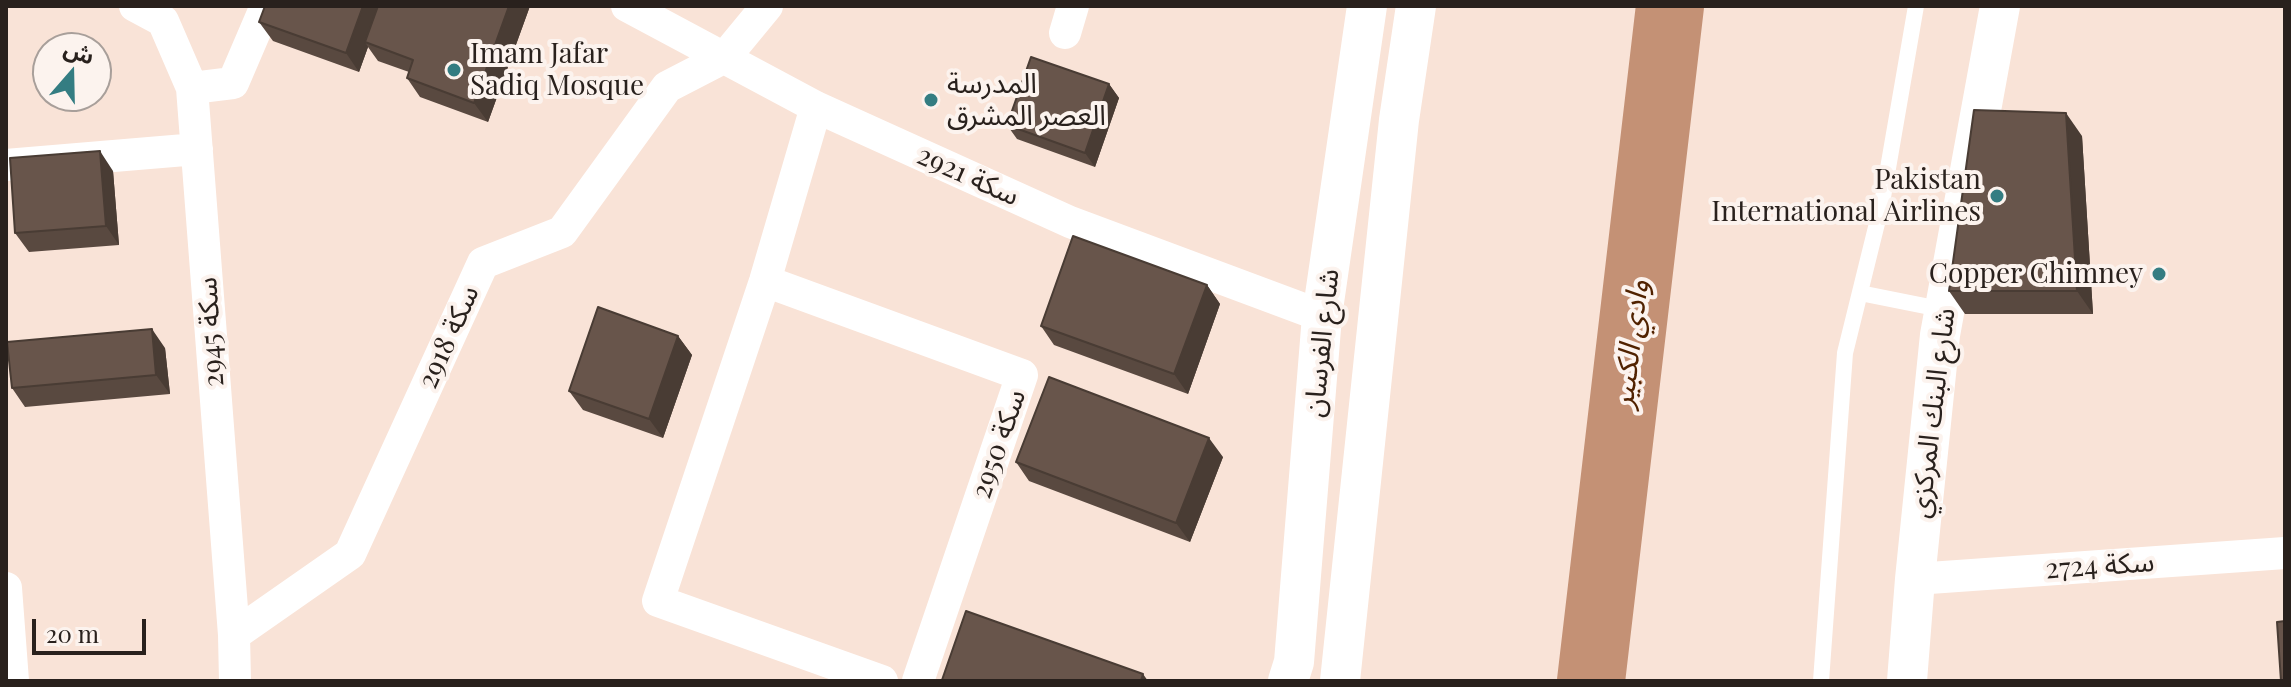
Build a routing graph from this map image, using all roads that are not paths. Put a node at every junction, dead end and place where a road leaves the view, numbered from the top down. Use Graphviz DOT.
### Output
graph roads {
  1 [pos="135,6"];
  2 [pos="266,6"];
  3 [pos="627,6"];
  4 [pos="767,6"];
  5 [pos="1367,6"];
  6 [pos="1416,6"];
  7 [pos="1916,6"];
  8 [pos="2000,6"];
  9 [pos="725,57"];
  10 [pos="192,88"];
  11 [pos="816,107"];
  12 [pos="197,149"];
  13 [pos="6,165"];
  14 [pos="765,281"];
  15 [pos="1860,293"];
  16 [pos="1945,310"];
  17 [pos="1322,316"];
  18 [pos="2285,553"];
  19 [pos="1915,579"];
  20 [pos="6,588"];
  21 [pos="234,635"];
  22 [pos="13,681"];
  23 [pos="235,681"];
  24 [pos="882,681"];
  25 [pos="918,681"];
  26 [pos="1288,681"];
  27 [pos="1340,681"];
  28 [pos="1821,681"];
  29 [pos="1907,681"];
  1 -- 10 [label="street, سكة 2945"];
  2 -- 10 [label="street"];
  3 -- 9 [label="street, سكة 2921"];
  4 -- 9 [label="street, سكة 2918"];
  5 -- 17 [label="street, شارع الفرسان"];
  6 -- 27 [label="street, شارع الفرسان"];
  7 -- 15 [label="lane"];
  8 -- 16 [label="street, شارع البنك المركزي"];
  9 -- 11 [label="street, سكة 2921"];
  9 -- 21 [label="street, سكة 2918"];
  10 -- 12 [label="street, سكة 2945"];
  11 -- 14 [label="street"];
  11 -- 17 [label="street, سكة 2921"];
  12 -- 13 [label="street"];
  12 -- 21 [label="street, سكة 2945"];
  14 -- 24 [label="street"];
  14 -- 25 [label="street, سكة 2950"];
  15 -- 16 [label="lane"];
  15 -- 28 [label="lane"];
  16 -- 19 [label="street, شارع البنك المركزي"];
  17 -- 26 [label="street, شارع الفرسان"];
  18 -- 19 [label="street, سكة 2724"];
  19 -- 29 [label="street, شارع البنك المركزي"];
  20 -- 22 [label="street"];
  21 -- 23 [label="street, سكة 2945"];
}
